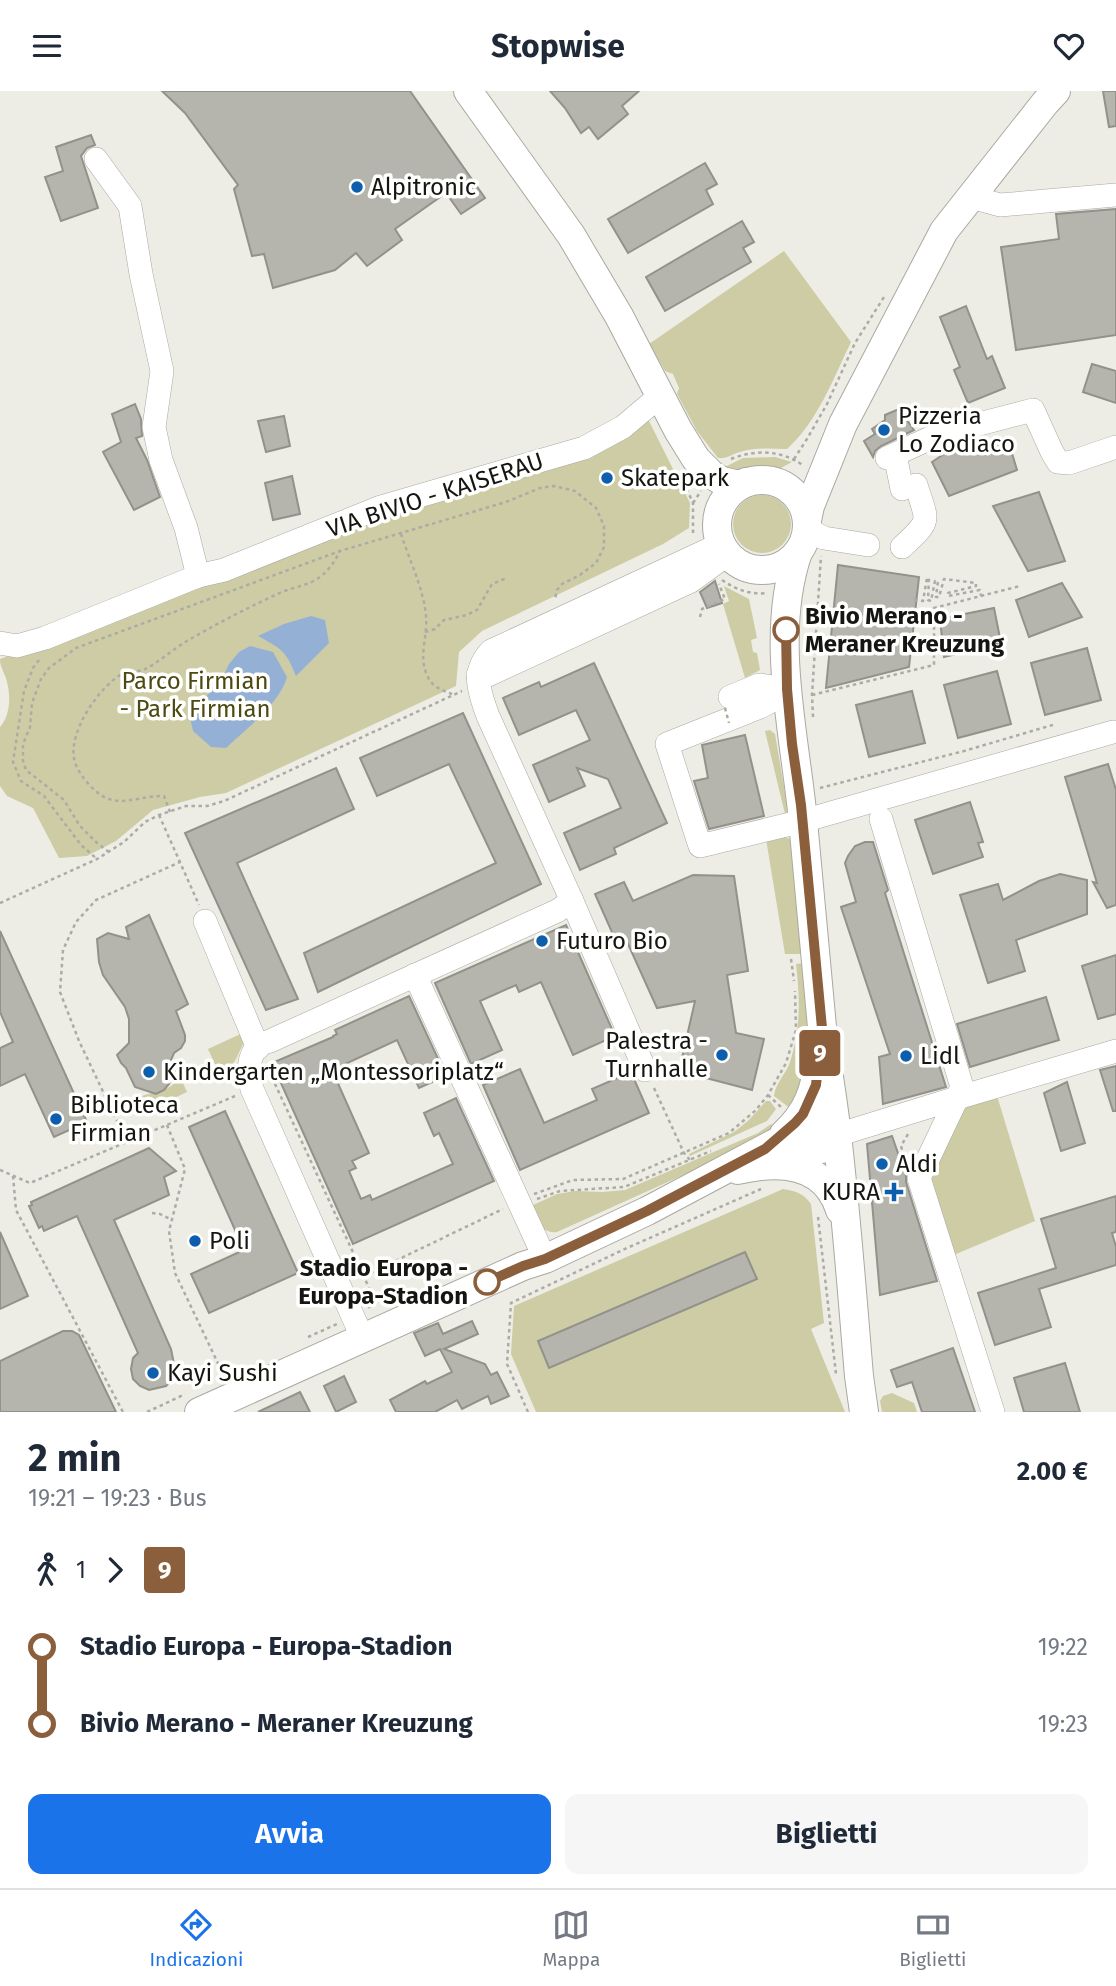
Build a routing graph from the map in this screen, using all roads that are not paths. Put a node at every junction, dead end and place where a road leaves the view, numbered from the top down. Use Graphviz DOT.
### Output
graph roads {
  1 [pos="468,91"];
  2 [pos="1056,91"];
  3 [pos="96,159"];
  4 [pos="1116,195"];
  5 [pos="971,197"];
  6 [pos="661,395"];
  7 [pos="843,424"];
  8 [pos="678,430"];
  9 [pos="1116,447"];
  10 [pos="749,474"];
  11 [pos="811,544"];
  12 [pos="868,545"];
  13 [pos="902,547"];
  14 [pos="715,554"];
  15 [pos="198,576"];
  16 [pos="756,582"];
  17 [pos="0,643"];
  18 [pos="786,648"];
  19 [pos="800,692"];
  20 [pos="727,702"];
  21 [pos="1113,732"];
  22 [pos="854,792"];
  23 [pos="833,813"];
  24 [pos="881,819"];
  25 [pos="803,821"];
  26 [pos="572,901"];
  27 [pos="205,921"];
  28 [pos="415,975"];
  29 [pos="822,1028"];
  30 [pos="258,1048"];
  31 [pos="1116,1051"];
  32 [pos="645,1070"];
  33 [pos="957,1098"];
  34 [pos="836,1133"];
  35 [pos="765,1149"];
  36 [pos="703,1172"];
  37 [pos="845,1226"];
  38 [pos="545,1259"];
  39 [pos="362,1337"];
  40 [pos="199,1412"];
  41 [pos="864,1412"];
  42 [pos="993,1412"];
  1 -- 6 [label="main road"];
  2 -- 5 [label="main road"];
  3 -- 15 [label="street"];
  4 -- 5 [label="street"];
  5 -- 7 [label="main road"];
  6 -- 8 [label="main road"];
  6 -- 15 [label="street, VIA BIVIO - KAISERAU"];
  7 -- 10 [label="main road"];
  7 -- 11 [label="main road"];
  8 -- 10 [label="main road"];
  8 -- 14 [label="main road"];
  9 -- 13 [label="street"];
  10 -- 11 [label="main road"];
  10 -- 14 [label="main road"];
  11 -- 12 [label="street"];
  11 -- 16 [label="main road"];
  11 -- 18 [label="main road"];
  14 -- 16 [label="main road"];
  14 -- 26 [label="street"];
  15 -- 17 [label="street, VIA BIVIO - KAISERAU"];
  16 -- 18 [label="main road"];
  18 -- 19 [label="main road"];
  19 -- 20 [label="street"];
  19 -- 25 [label="main road"];
  19 -- 25 [label="street"];
  21 -- 23 [label="street"];
  22 -- 23 [label="street"];
  23 -- 25 [label="street"];
  24 -- 33 [label="street"];
  25 -- 29 [label="main road"];
  26 -- 28 [label="street"];
  26 -- 32 [label="street"];
  27 -- 30 [label="street"];
  28 -- 30 [label="street"];
  28 -- 38 [label="street"];
  29 -- 34 [label="main road"];
  29 -- 35 [label="main road"];
  30 -- 39 [label="street"];
  31 -- 33 [label="street"];
  33 -- 34 [label="street"];
  33 -- 42 [label="street"];
  34 -- 35 [label="main road"];
  34 -- 36 [label="main road"];
  34 -- 37 [label="main road"];
  35 -- 36 [label="main road"];
  36 -- 37 [label="main road"];
  36 -- 38 [label="main road"];
  37 -- 41 [label="main road"];
  38 -- 39 [label="main road"];
  39 -- 40 [label="main road"];
}
